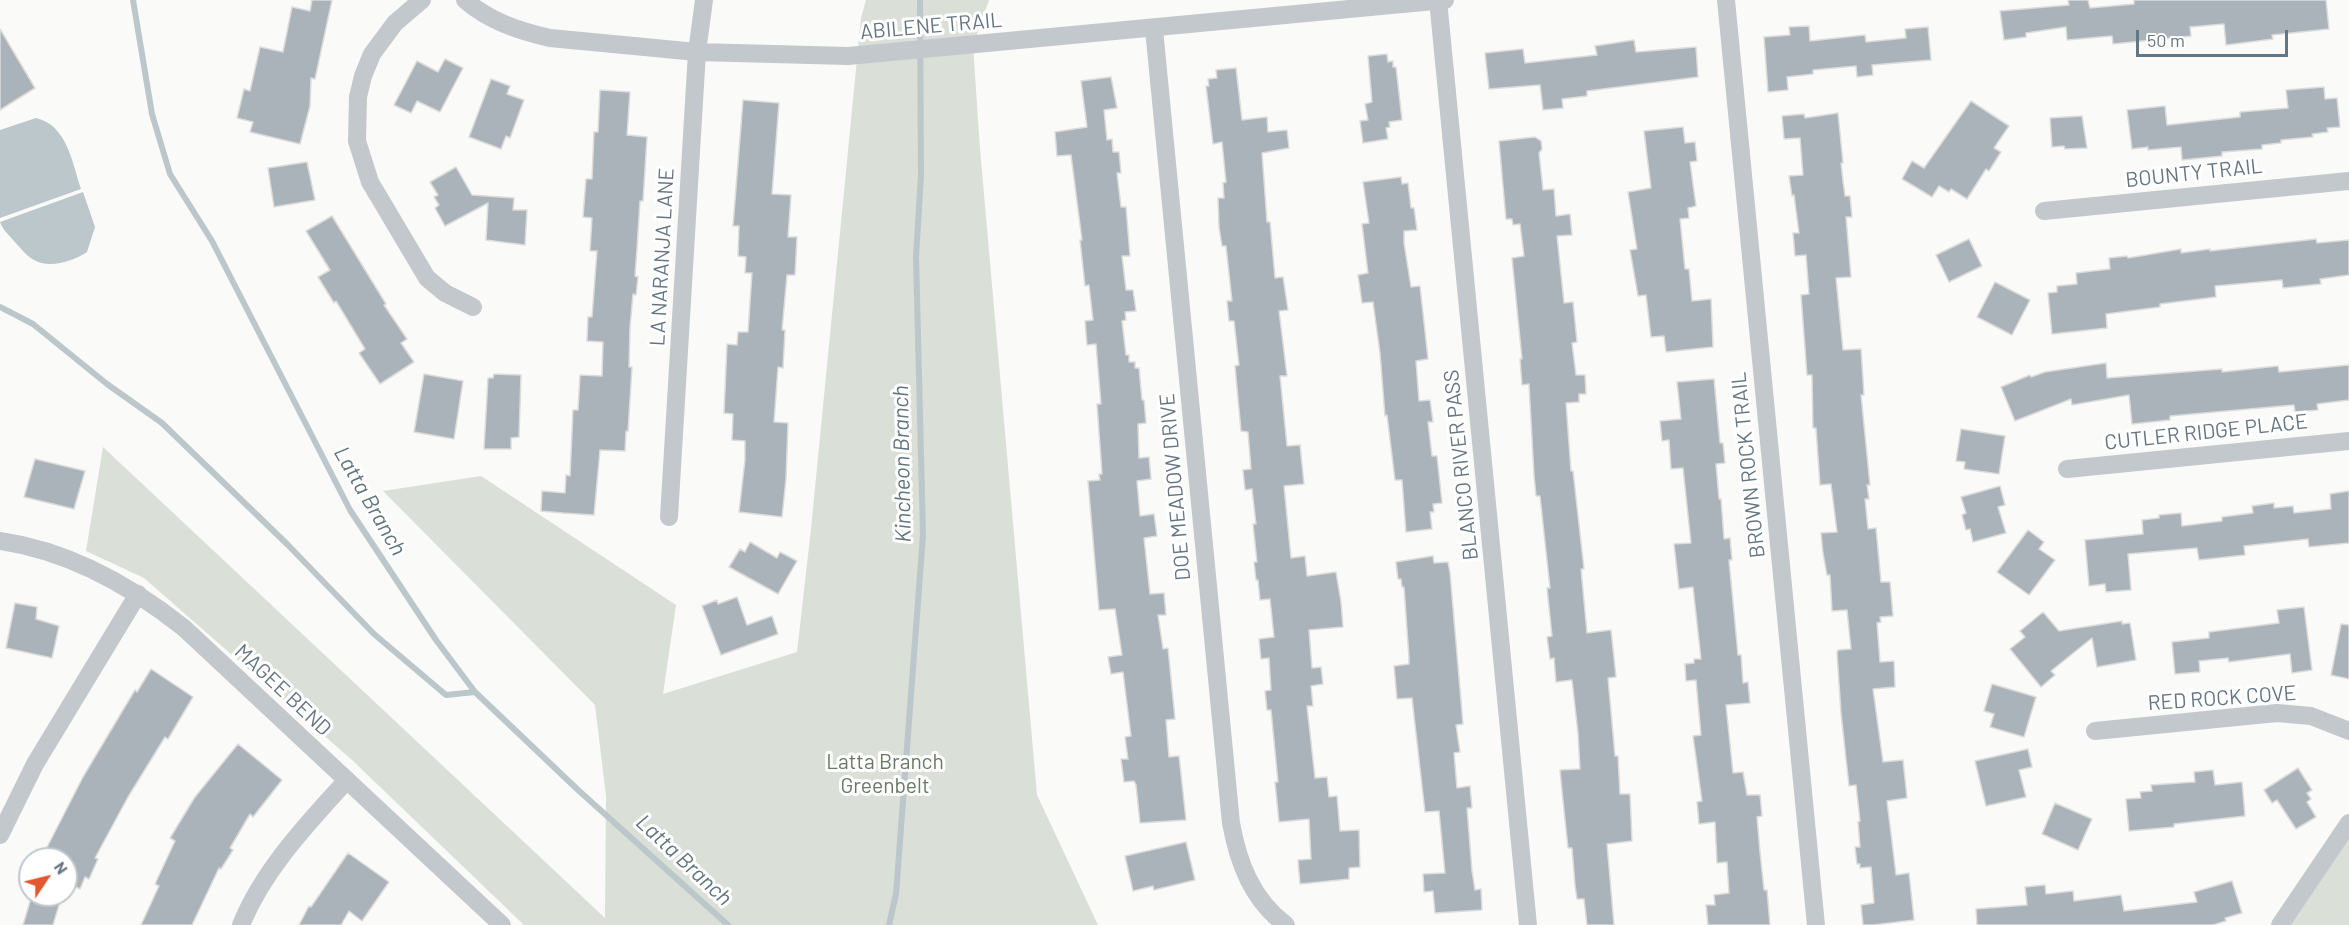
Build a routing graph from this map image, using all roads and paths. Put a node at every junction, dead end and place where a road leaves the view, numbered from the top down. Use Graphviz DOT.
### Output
graph roads {
  1 [pos="422,0"];
  2 [pos="465,0"];
  3 [pos="704,0"];
  4 [pos="1438,0"];
  5 [pos="1445,0"];
  6 [pos="1726,0"];
  7 [pos="1154,28"];
  8 [pos="697,52"];
  9 [pos="2349,181"];
  10 [pos="2044,211"];
  11 [pos="472,307"];
  12 [pos="2349,441"];
  13 [pos="2067,469"];
  14 [pos="669,517"];
  15 [pos="0,541"];
  16 [pos="138,594"];
  17 [pos="2095,731"];
  18 [pos="2349,731"];
  19 [pos="347,780"];
  20 [pos="2349,823"];
  21 [pos="0,835"];
  22 [pos="241,925"];
  23 [pos="502,925"];
  24 [pos="1286,925"];
  25 [pos="1528,925"];
  26 [pos="1815,925"];
  27 [pos="2280,925"];
  1 -- 11 [label="street"];
  2 -- 8 [label="street, ABILENE TRAIL"];
  3 -- 8 [label="street, LA NARANJA LANE"];
  4 -- 5 [label="street, ABILENE TRAIL"];
  4 -- 7 [label="street, ABILENE TRAIL"];
  4 -- 25 [label="street, BLANCO RIVER PASS"];
  6 -- 26 [label="street, BROWN ROCK TRAIL"];
  7 -- 8 [label="street, ABILENE TRAIL"];
  7 -- 24 [label="street, DOE MEADOW DRIVE"];
  8 -- 14 [label="street, LA NARANJA LANE"];
  9 -- 10 [label="street, BOUNTY TRAIL"];
  12 -- 13 [label="street, CUTLER RIDGE PLACE"];
  15 -- 16 [label="street, MAGEE BEND"];
  16 -- 19 [label="street, MAGEE BEND"];
  16 -- 21 [label="street"];
  17 -- 18 [label="street, RED ROCK COVE"];
  19 -- 22 [label="street"];
  19 -- 23 [label="street, MAGEE BEND"];
  20 -- 27 [label="street"];
}
